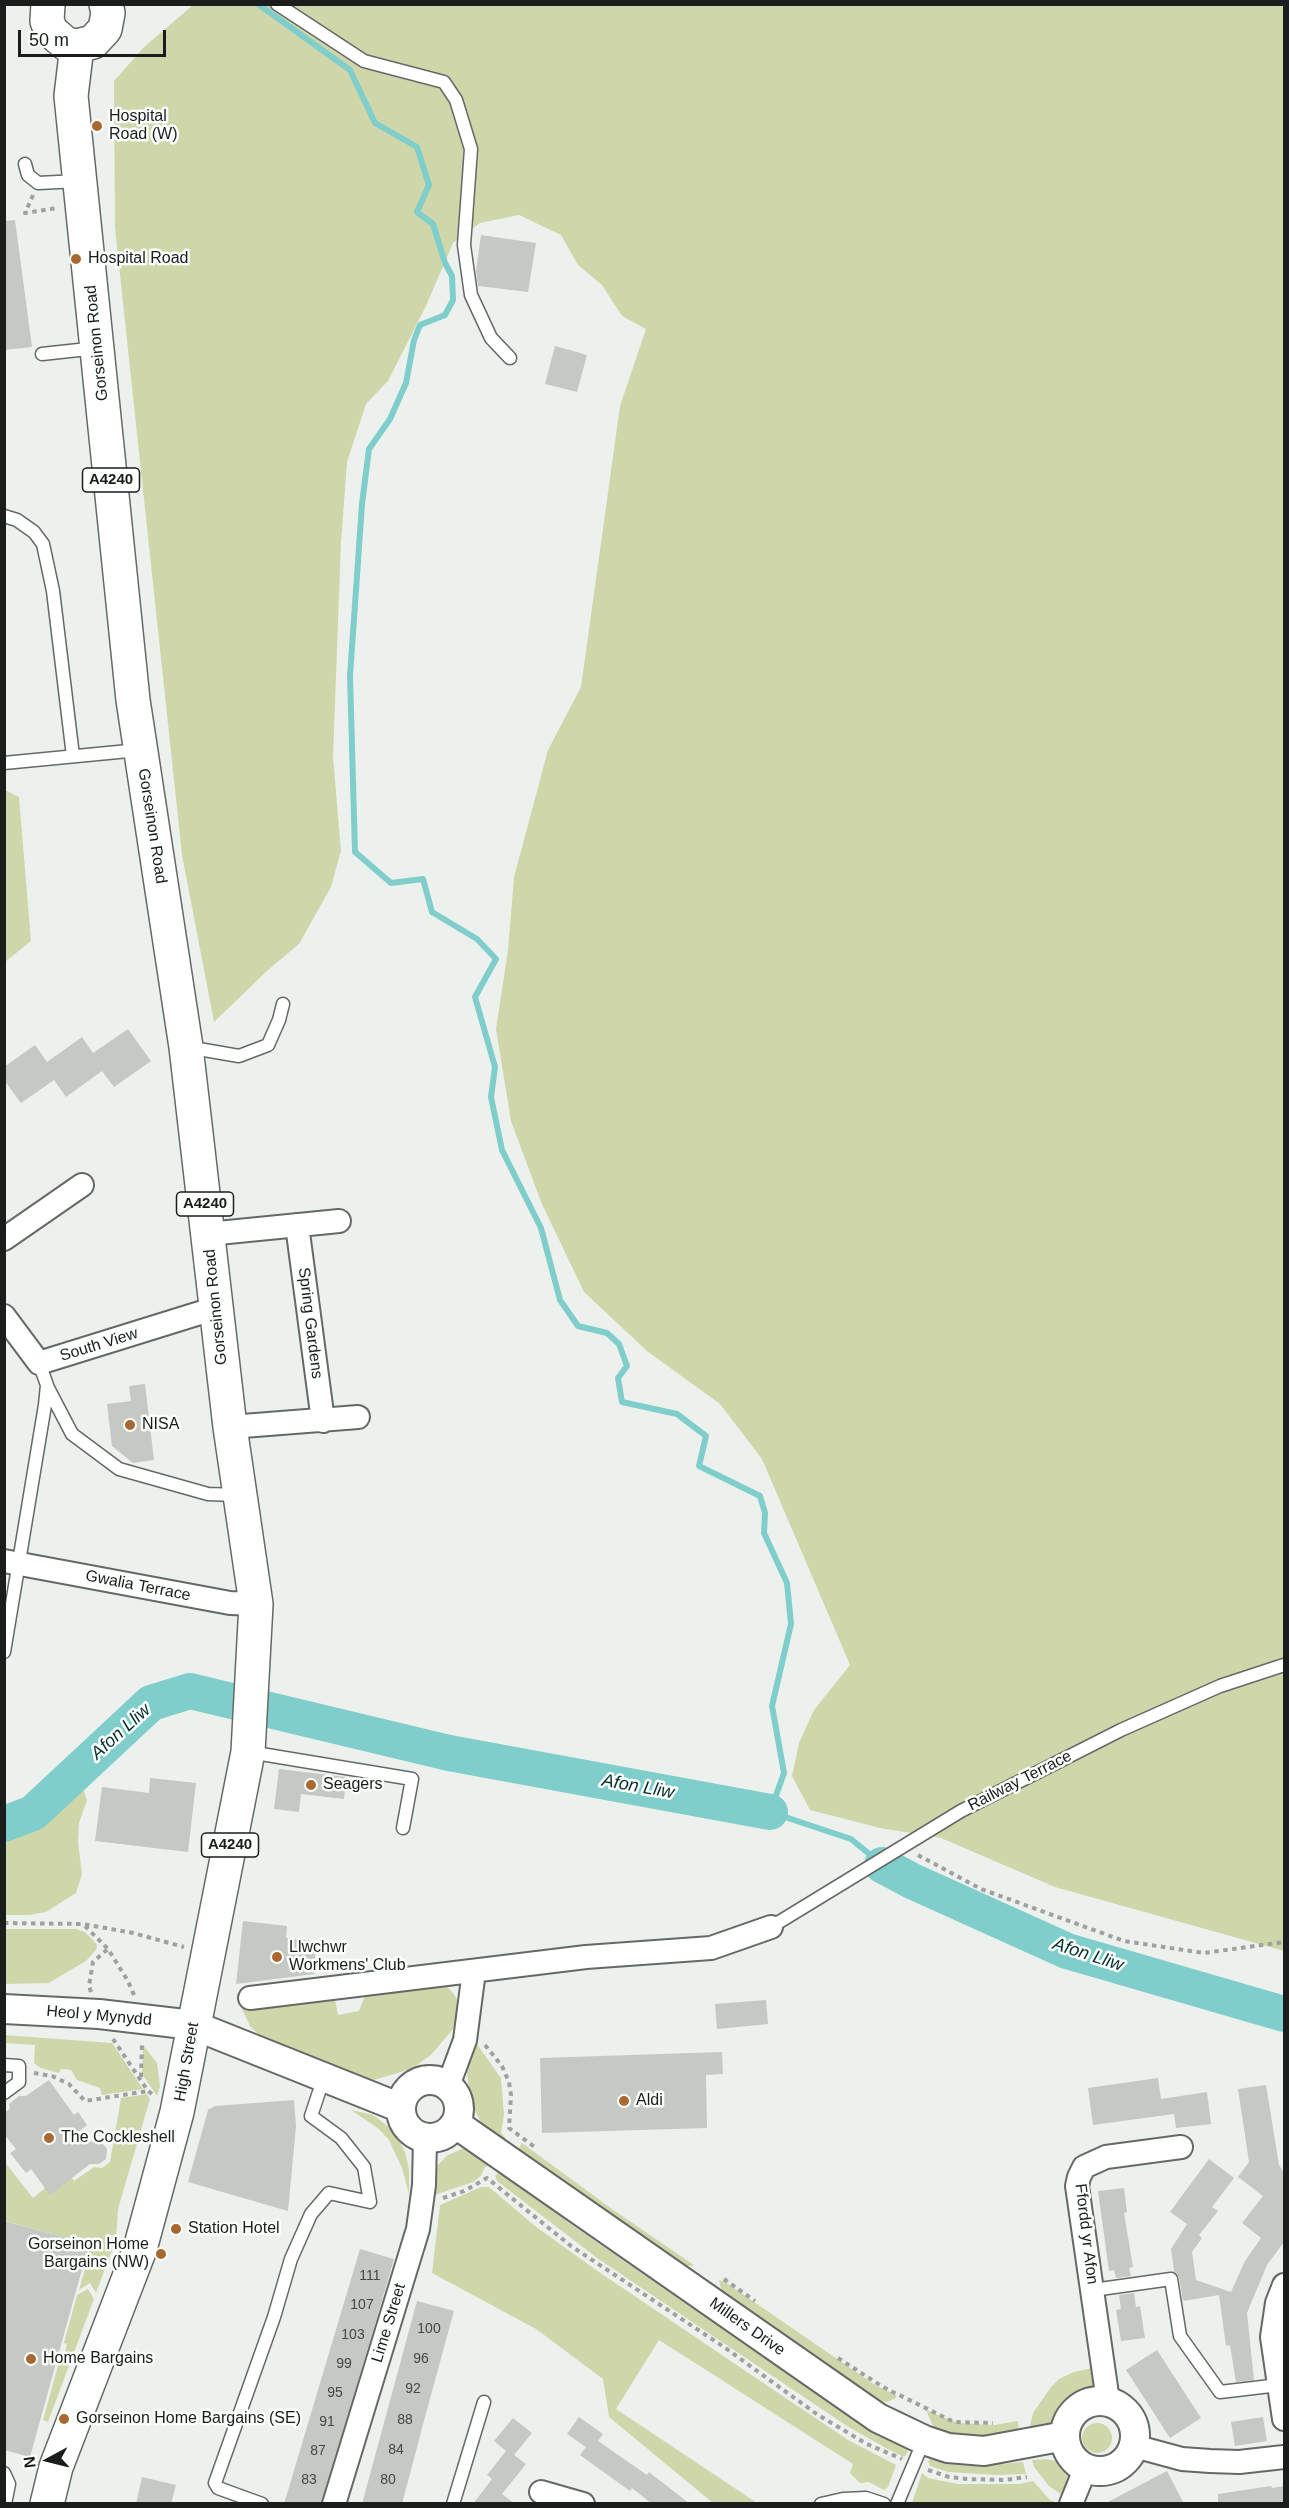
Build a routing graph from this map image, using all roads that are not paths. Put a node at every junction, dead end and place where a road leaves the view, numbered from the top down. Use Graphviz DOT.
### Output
graph roads {
  1 [pos="277,4"];
  2 [pos="43,7"];
  3 [pos="113,7"];
  4 [pos="77,46"];
  5 [pos="25,164"];
  6 [pos="82,193"];
  7 [pos="98,347"];
  8 [pos="42,354"];
  9 [pos="510,358"];
  10 [pos="4,516"];
  11 [pos="141,750"];
  12 [pos="73,756"];
  13 [pos="4,763"];
  14 [pos="283,1004"];
  15 [pos="186,1047"];
  16 [pos="81,1187"];
  17 [pos="339,1221"];
  18 [pos="297,1225"];
  19 [pos="208,1234"];
  20 [pos="4,1239"];
  21 [pos="216,1308"];
  22 [pos="4,1316"];
  23 [pos="39,1363"];
  24 [pos="47,1385"];
  25 [pos="358,1417"];
  26 [pos="322,1421"];
  27 [pos="230,1426"];
  28 [pos="238,1495"];
  29 [pos="13,1563"];
  30 [pos="256,1604"];
  31 [pos="4,1652"];
  32 [pos="1284,1665"];
  33 [pos="249,1744"];
  34 [pos="403,1828"];
  35 [pos="771,1927"];
  36 [pos="474,1971"];
  37 [pos="250,1998"];
  38 [pos="4,2009"];
  39 [pos="193,2025"];
  40 [pos="4,2065"];
  41 [pos="324,2077"];
  42 [pos="448,2086"];
  43 [pos="4,2093"];
  44 [pos="401,2108"];
  45 [pos="456,2124"];
  46 [pos="425,2138"];
  47 [pos="1181,2147"];
  48 [pos="1284,2285"];
  49 [pos="1093,2290"];
  50 [pos="1279,2385"];
  51 [pos="1108,2401"];
  52 [pos="484,2402"];
  53 [pos="1284,2419"];
  54 [pos="1065,2436"];
  55 [pos="1134,2446"];
  56 [pos="919,2452"];
  57 [pos="1284,2457"];
  58 [pos="1086,2467"];
  59 [pos="4,2474"];
  60 [pos="542,2492"];
  61 [pos="574,2502"];
  62 [pos="5,2504"];
  63 [pos="46,2504"];
  64 [pos="262,2504"];
  65 [pos="334,2504"];
  66 [pos="453,2504"];
  67 [pos="821,2504"];
  68 [pos="884,2504"];
  69 [pos="897,2504"];
  70 [pos="1071,2504"];
  1 -- 9 [label="lane"];
  2 -- 4 [label="main road"];
  3 -- 4 [label="main road"];
  4 -- 6 [label="main road, Gorseinon Road / A4240"];
  5 -- 6 [label="lane"];
  6 -- 7 [label="main road, Gorseinon Road / A4240"];
  7 -- 8 [label="lane"];
  7 -- 11 [label="main road, Gorseinon Road / A4240"];
  10 -- 12 [label="lane"];
  11 -- 12 [label="lane"];
  11 -- 15 [label="main road, Gorseinon Road / A4240"];
  12 -- 13 [label="lane"];
  14 -- 15 [label="lane"];
  15 -- 19 [label="main road, Gorseinon Road / A4240"];
  16 -- 20 [label="street"];
  17 -- 18 [label="street"];
  18 -- 19 [label="street"];
  18 -- 26 [label="street, Spring Gardens"];
  19 -- 21 [label="main road, Gorseinon Road / A4240"];
  21 -- 23 [label="street, South View"];
  21 -- 27 [label="main road, Gorseinon Road / A4240"];
  22 -- 23 [label="street, South View"];
  23 -- 24 [label="lane"];
  24 -- 28 [label="lane"];
  24 -- 29 [label="lane"];
  25 -- 26 [label="street"];
  26 -- 27 [label="street"];
  27 -- 28 [label="main road, Gorseinon Road / A4240"];
  28 -- 30 [label="main road, Gorseinon Road / A4240"];
  29 -- 30 [label="street, Gwalia Terrace"];
  29 -- 31 [label="lane"];
  30 -- 33 [label="main road, High Street / A4240"];
  32 -- 35 [label="lane, Railway Terrace"];
  33 -- 34 [label="lane"];
  33 -- 39 [label="main road, High Street / A4240"];
  35 -- 36 [label="street"];
  36 -- 37 [label="street"];
  36 -- 42 [label="street"];
  38 -- 39 [label="street, Heol y Mynydd"];
  39 -- 41 [label="street"];
  39 -- 63 [label="main road, High Street / A4240"];
  40 -- 43 [label="lane"];
  41 -- 44 [label="street"];
  41 -- 64 [label="lane"];
  42 -- 44 [label="street"];
  42 -- 45 [label="street"];
  44 -- 46 [label="street"];
  45 -- 46 [label="street"];
  45 -- 56 [label="street, Millers Drive"];
  46 -- 65 [label="street, Lime Street"];
  47 -- 49 [label="street, Ffordd yr Afon"];
  48 -- 50 [label="street"];
  49 -- 50 [label="lane"];
  49 -- 51 [label="street, Ffordd yr Afon"];
  50 -- 53 [label="street"];
  51 -- 54 [label="street"];
  51 -- 55 [label="street"];
  52 -- 66 [label="lane"];
  54 -- 56 [label="street, Millers Drive"];
  54 -- 58 [label="street"];
  55 -- 57 [label="street"];
  55 -- 58 [label="street"];
  56 -- 69 [label="lane"];
  58 -- 70 [label="street"];
  59 -- 62 [label="lane"];
  60 -- 61 [label="street"];
  67 -- 68 [label="lane"];
}
